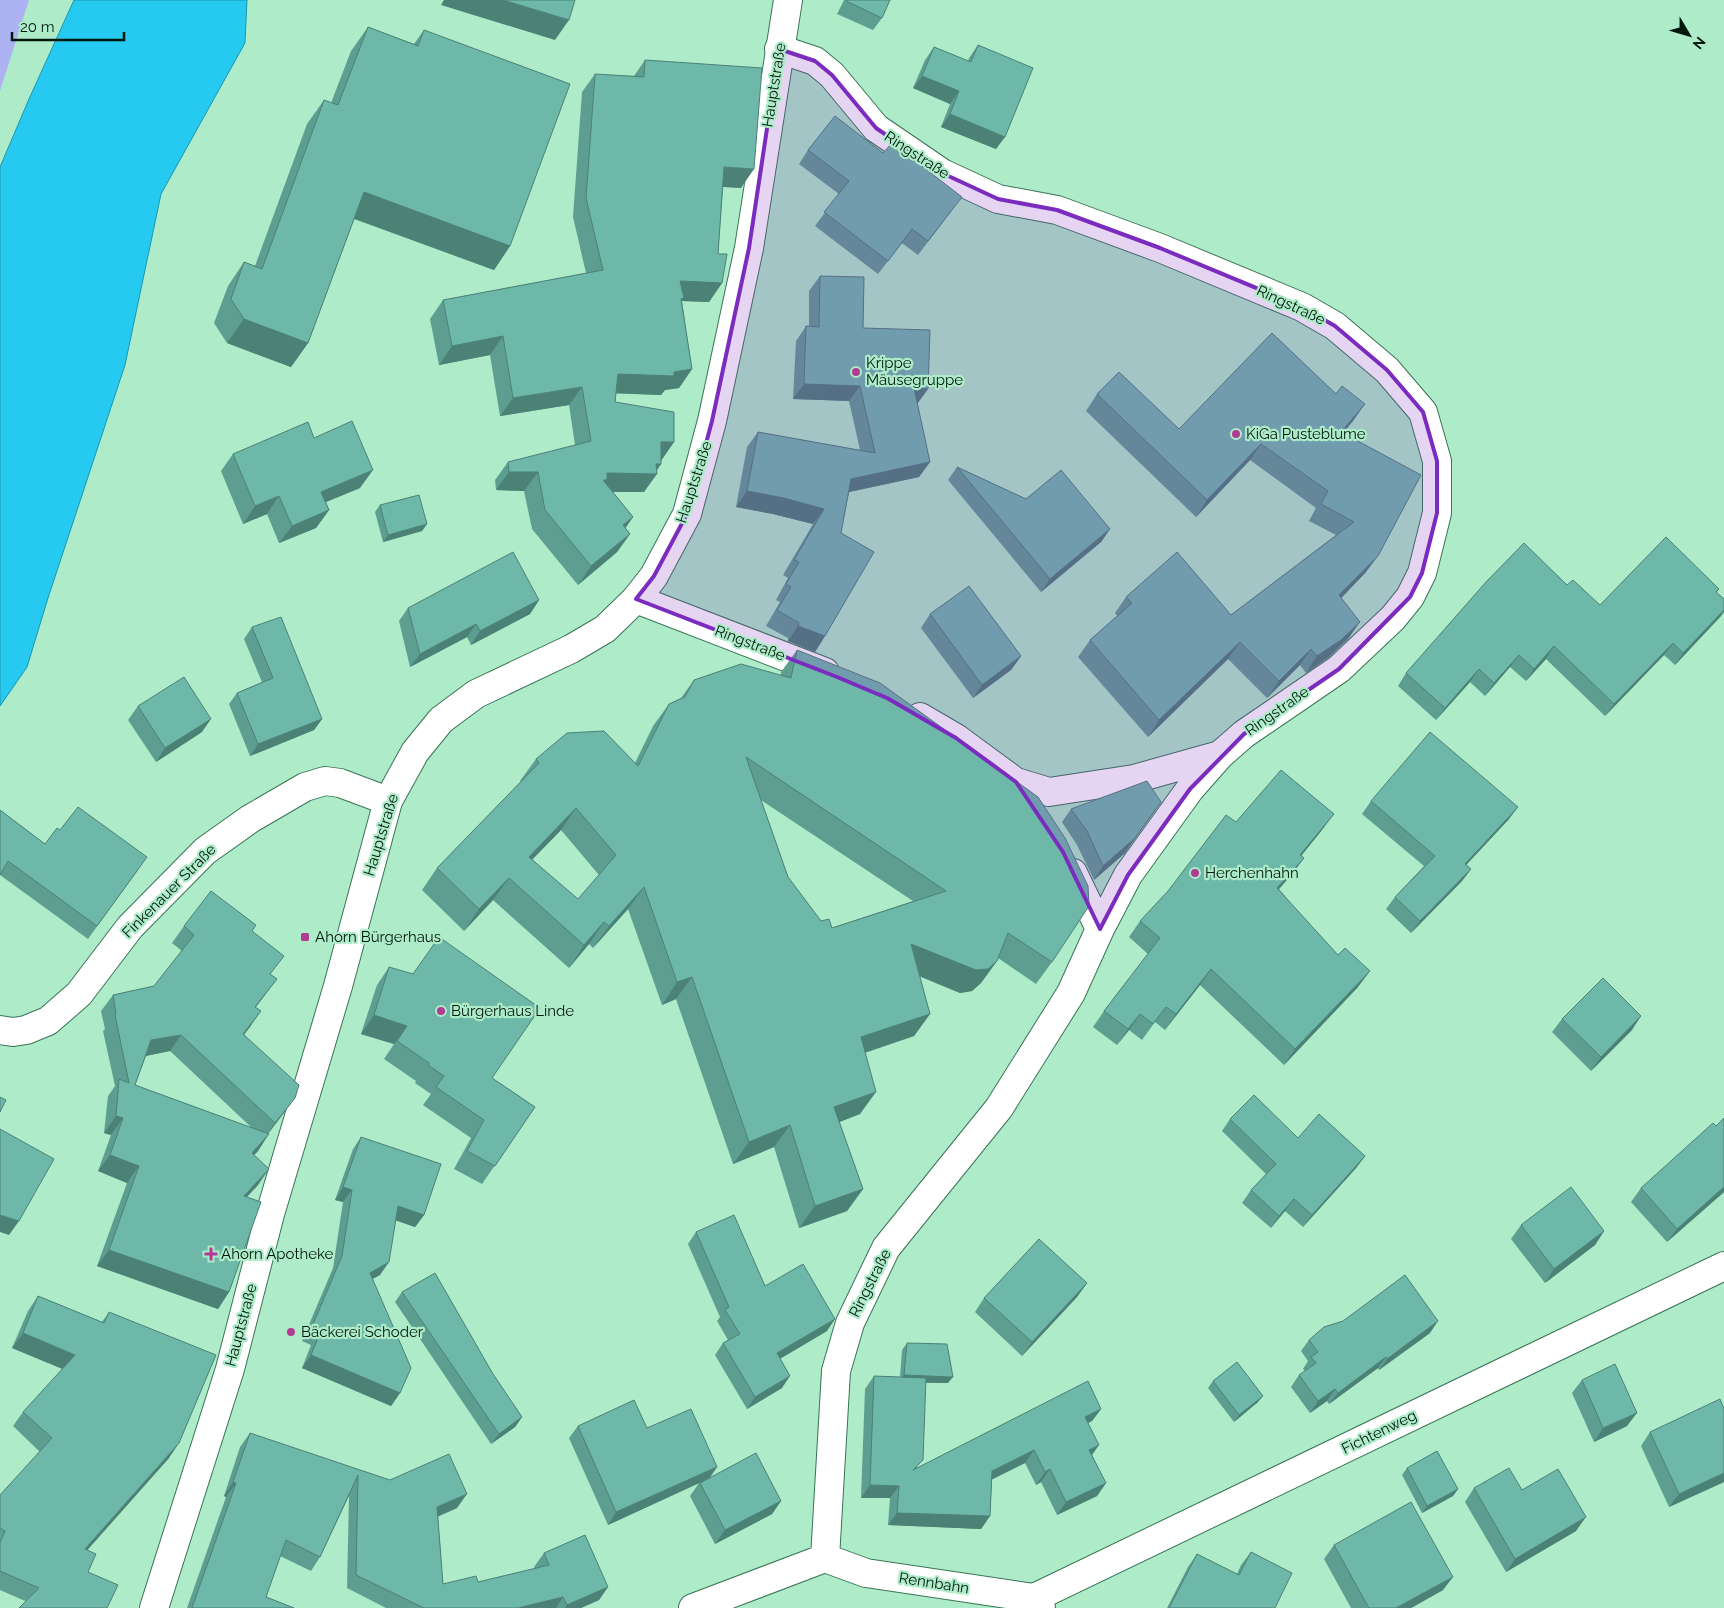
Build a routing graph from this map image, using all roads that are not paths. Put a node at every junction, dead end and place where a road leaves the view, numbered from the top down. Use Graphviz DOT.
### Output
graph roads {
  1 [pos="788,0"];
  2 [pos="780,49"];
  3 [pos="636,599"];
  4 [pos="846,680"];
  5 [pos="895,703"];
  6 [pos="1220,755"];
  7 [pos="1016,782"];
  8 [pos="388,801"];
  9 [pos="1037,814"];
  10 [pos="1063,852"];
  11 [pos="1100,929"];
  12 [pos="0,1030"];
  13 [pos="1724,1266"];
  14 [pos="825,1558"];
  15 [pos="1037,1603"];
  16 [pos="154,1608"];
  17 [pos="693,1608"];
  1 -- 2 [label="street, Hauptstraße"];
  2 -- 3 [label="street, Hauptstraße"];
  2 -- 6 [label="street, Ringstraße"];
  3 -- 4 [label="street, Ringstraße"];
  3 -- 8 [label="street, Hauptstraße"];
  5 -- 7 [label="street, Ringstraße"];
  6 -- 7 [label="street, Ringstraße"];
  6 -- 11 [label="street, Ringstraße"];
  7 -- 9 [label="street, Ringstraße"];
  8 -- 12 [label="street, Finkenauer Straße"];
  8 -- 16 [label="street, Hauptstraße"];
  10 -- 11 [label="street"];
  11 -- 14 [label="street, Ringstraße"];
  13 -- 15 [label="street, Fichtenweg"];
  14 -- 15 [label="street, Rennbahn"];
  14 -- 17 [label="street"];
}
